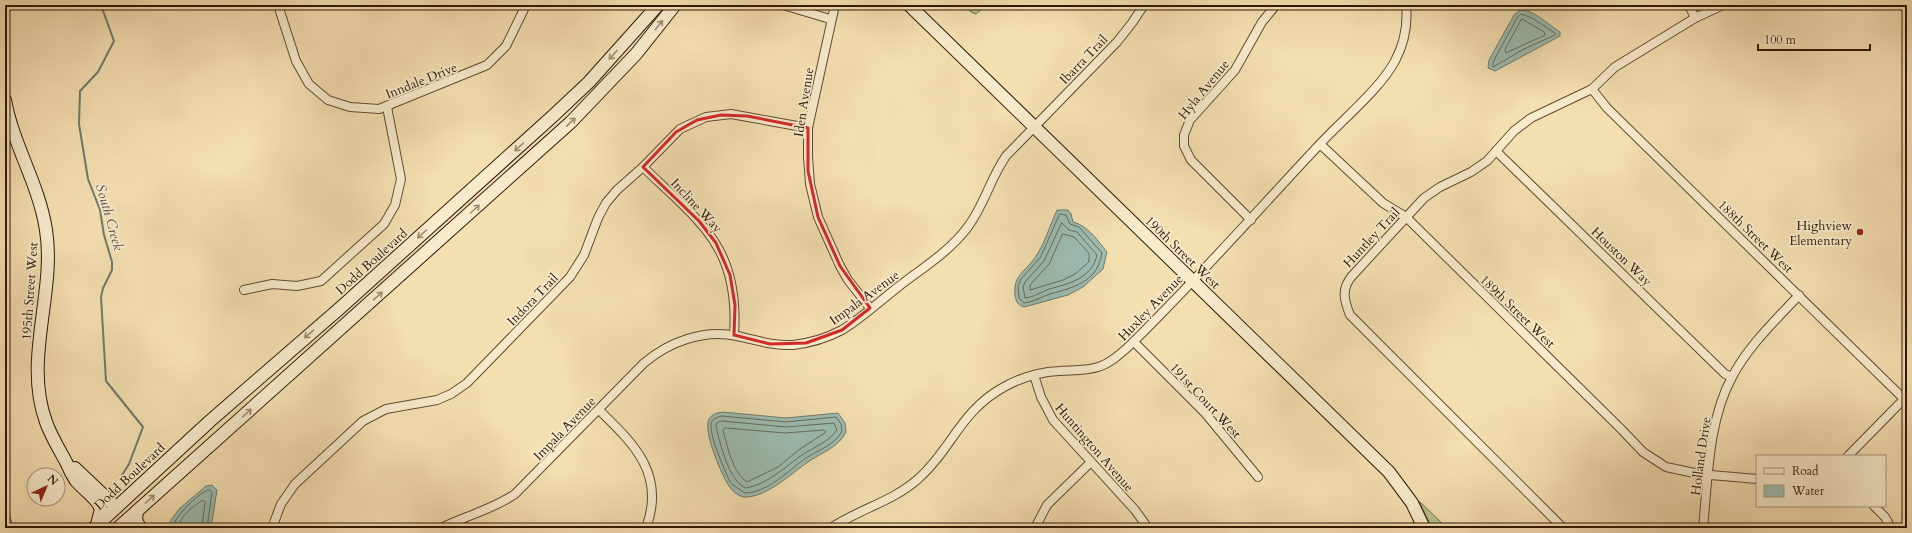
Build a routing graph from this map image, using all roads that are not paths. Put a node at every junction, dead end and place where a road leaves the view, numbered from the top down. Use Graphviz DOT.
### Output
graph roads {
  1 [pos="278,5"];
  2 [pos="526,5"];
  3 [pos="658,5"];
  4 [pos="675,5"];
  5 [pos="783,5"];
  6 [pos="834,5"];
  7 [pos="909,5"];
  8 [pos="1144,5"];
  9 [pos="1276,5"];
  10 [pos="1406,5"];
  11 [pos="1689,5"];
  12 [pos="1723,5"];
  13 [pos="1695,18"];
  14 [pos="830,19"];
  15 [pos="1592,89"];
  16 [pos="5,100"];
  17 [pos="387,106"];
  18 [pos="1034,126"];
  19 [pos="808,128"];
  20 [pos="1320,144"];
  21 [pos="1496,151"];
  22 [pos="643,167"];
  23 [pos="1406,217"];
  24 [pos="1252,220"];
  25 [pos="1193,281"];
  26 [pos="244,290"];
  27 [pos="1799,295"];
  28 [pos="870,308"];
  29 [pos="734,336"];
  30 [pos="1134,342"];
  31 [pos="1034,375"];
  32 [pos="1732,377"];
  33 [pos="599,410"];
  34 [pos="210,421"];
  35 [pos="1849,455"];
  36 [pos="66,461"];
  37 [pos="1090,463"];
  38 [pos="1708,474"];
  39 [pos="1258,477"];
  40 [pos="1756,478"];
  41 [pos="116,507"];
  42 [pos="1875,507"];
  43 [pos="138,510"];
  44 [pos="99,527"];
  45 [pos="120,527"];
  46 [pos="140,528"];
  47 [pos="272,528"];
  48 [pos="442,528"];
  49 [pos="646,528"];
  50 [pos="831,528"];
  51 [pos="1035,528"];
  52 [pos="1148,528"];
  53 [pos="1424,528"];
  54 [pos="1563,528"];
  55 [pos="1703,528"];
  56 [pos="1891,528"];
  1 -- 17 [label="street, Inndale Drive"];
  2 -- 17 [label="street, Inndale Drive"];
  3 -- 34 [label="main road, Dodd Boulevard, one-way"];
  43 -- 4 [label="main road, one-way"];
  5 -- 14 [label="street"];
  6 -- 14 [label="street, Iden Avenue"];
  7 -- 18 [label="main road, 190th Street West"];
  8 -- 18 [label="street, Ibarra Trail"];
  9 -- 24 [label="street, Hyla Avenue"];
  10 -- 20 [label="street, Huxley Avenue"];
  11 -- 13 [label="street"];
  12 -- 13 [label="street, Huntley Trail"];
  13 -- 15 [label="street, Huntley Trail"];
  14 -- 19 [label="street, Iden Avenue"];
  15 -- 21 [label="street, Huntley Trail"];
  15 -- 27 [label="street, 188th Street West"];
  16 -- 36 [label="main road, 195th Street West"];
  17 -- 26 [label="street"];
  18 -- 25 [label="main road, 190th Street West"];
  18 -- 28 [label="street, Impala Avenue"];
  19 -- 22 [label="street, Indora Trail"];
  19 -- 28 [label="street, Iden Avenue"];
  20 -- 23 [label="street, 189th Street West"];
  20 -- 24 [label="street, Huxley Avenue"];
  21 -- 23 [label="street, Huntley Trail"];
  21 -- 32 [label="street, Houston Way"];
  22 -- 29 [label="street, Incline Way"];
  22 -- 47 [label="street, Indora Trail"];
  23 -- 38 [label="street, 189th Street West"];
  23 -- 54 [label="street, Huntley Trail"];
  24 -- 25 [label="street, Huxley Avenue"];
  25 -- 30 [label="street, Huxley Avenue"];
  25 -- 53 [label="main road, 190th Street West"];
  27 -- 32 [label="street, Holland Drive"];
  27 -- 35 [label="street, 188th Street West"];
  28 -- 29 [label="street, Impala Avenue"];
  29 -- 33 [label="street, Impala Avenue"];
  30 -- 31 [label="street, Huxley Avenue"];
  30 -- 39 [label="street, 191st Court West"];
  31 -- 37 [label="street, Huntington Avenue"];
  31 -- 50 [label="street, Huxley Avenue"];
  32 -- 38 [label="street, Holland Drive"];
  33 -- 48 [label="street, Impala Avenue"];
  33 -- 49 [label="street"];
  34 -- 41 [label="main road, Dodd Boulevard"];
  34 -- 45 [label="main road"];
  36 -- 41 [label="main road, 195th Street West"];
  36 -- 44 [label="main road, 195th Street West"];
  37 -- 51 [label="street"];
  37 -- 52 [label="street, Huntington Avenue"];
  38 -- 40 [label="street, 189th Street West"];
  38 -- 55 [label="street, Holland Drive"];
  41 -- 44 [label="main road, Dodd Boulevard"];
  42 -- 56 [label="street"];
  43 -- 45 [label="main road"];
  43 -- 46 [label="main road"];
}
